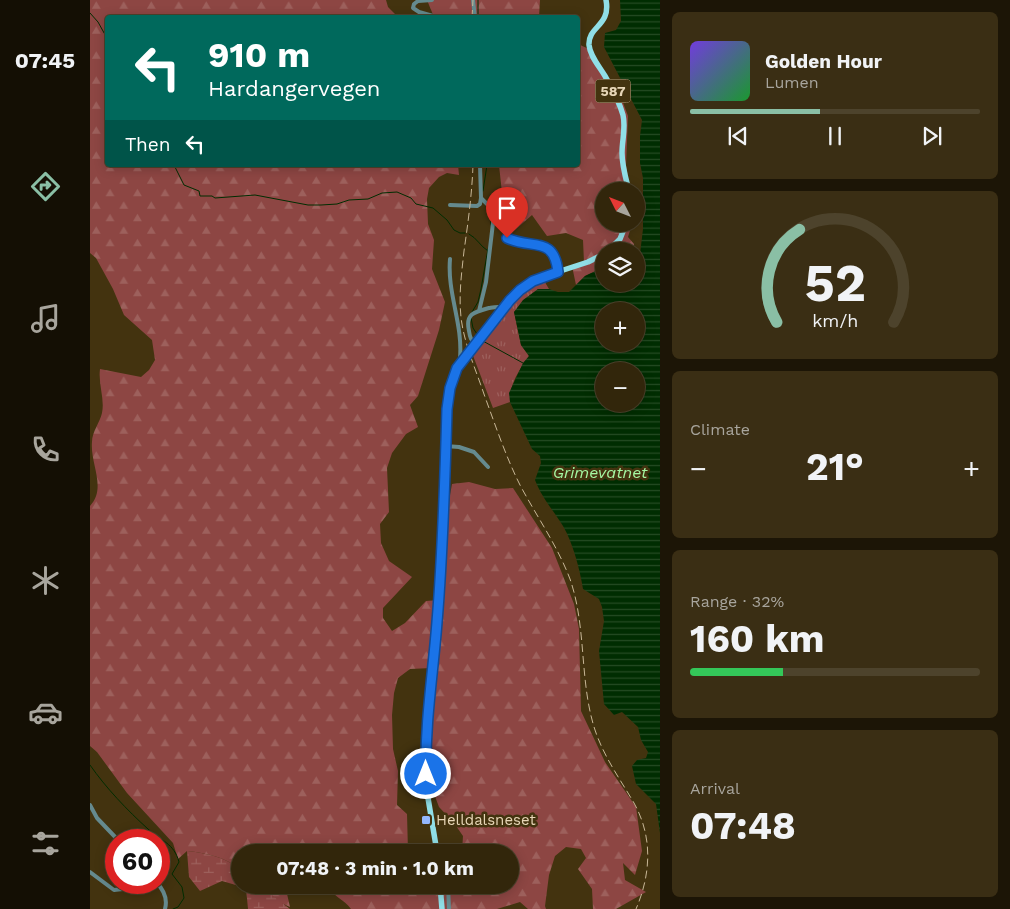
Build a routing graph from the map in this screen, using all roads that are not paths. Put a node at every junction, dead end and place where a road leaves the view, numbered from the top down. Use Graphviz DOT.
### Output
graph roads {
  1 [pos="432,0"];
  2 [pos="474,0"];
  3 [pos="606,0"];
  4 [pos="430,15"];
  5 [pos="475,15"];
  6 [pos="480,167"];
  7 [pos="626,182"];
  8 [pos="481,198"];
  9 [pos="450,204"];
  10 [pos="507,238"];
  11 [pos="595,258"];
  12 [pos="450,259"];
  13 [pos="558,272"];
  14 [pos="505,308"];
  15 [pos="475,313"];
  16 [pos="479,341"];
  17 [pos="462,361"];
  18 [pos="445,446"];
  19 [pos="488,467"];
  20 [pos="90,805"];
  21 [pos="108,829"];
  22 [pos="436,844"];
  23 [pos="90,872"];
  24 [pos="105,883"];
  25 [pos="165,894"];
  26 [pos="441,894"];
  27 [pos="448,894"];
  28 [pos="165,909"];
  29 [pos="442,909"];
  30 [pos="449,909"];
  1 -- 4 [label="street"];
  2 -- 5 [label="street"];
  3 -- 7 [label="main road, 587"];
  6 -- 8 [label="street"];
  8 -- 9 [label="street"];
  8 -- 15 [label="street"];
  10 -- 13 [label="street"];
  11 -- 13 [label="main road"];
  12 -- 17 [label="street"];
  13 -- 14 [label="main road"];
  14 -- 15 [label="street"];
  14 -- 16 [label="main road"];
  15 -- 16 [label="street"];
  16 -- 17 [label="main road"];
  17 -- 18 [label="main road"];
  18 -- 19 [label="street"];
  18 -- 22 [label="main road"];
  20 -- 21 [label="street"];
  23 -- 24 [label="street"];
  25 -- 28 [label="street"];
  26 -- 29 [label="main road"];
  27 -- 30 [label="street"];
}
